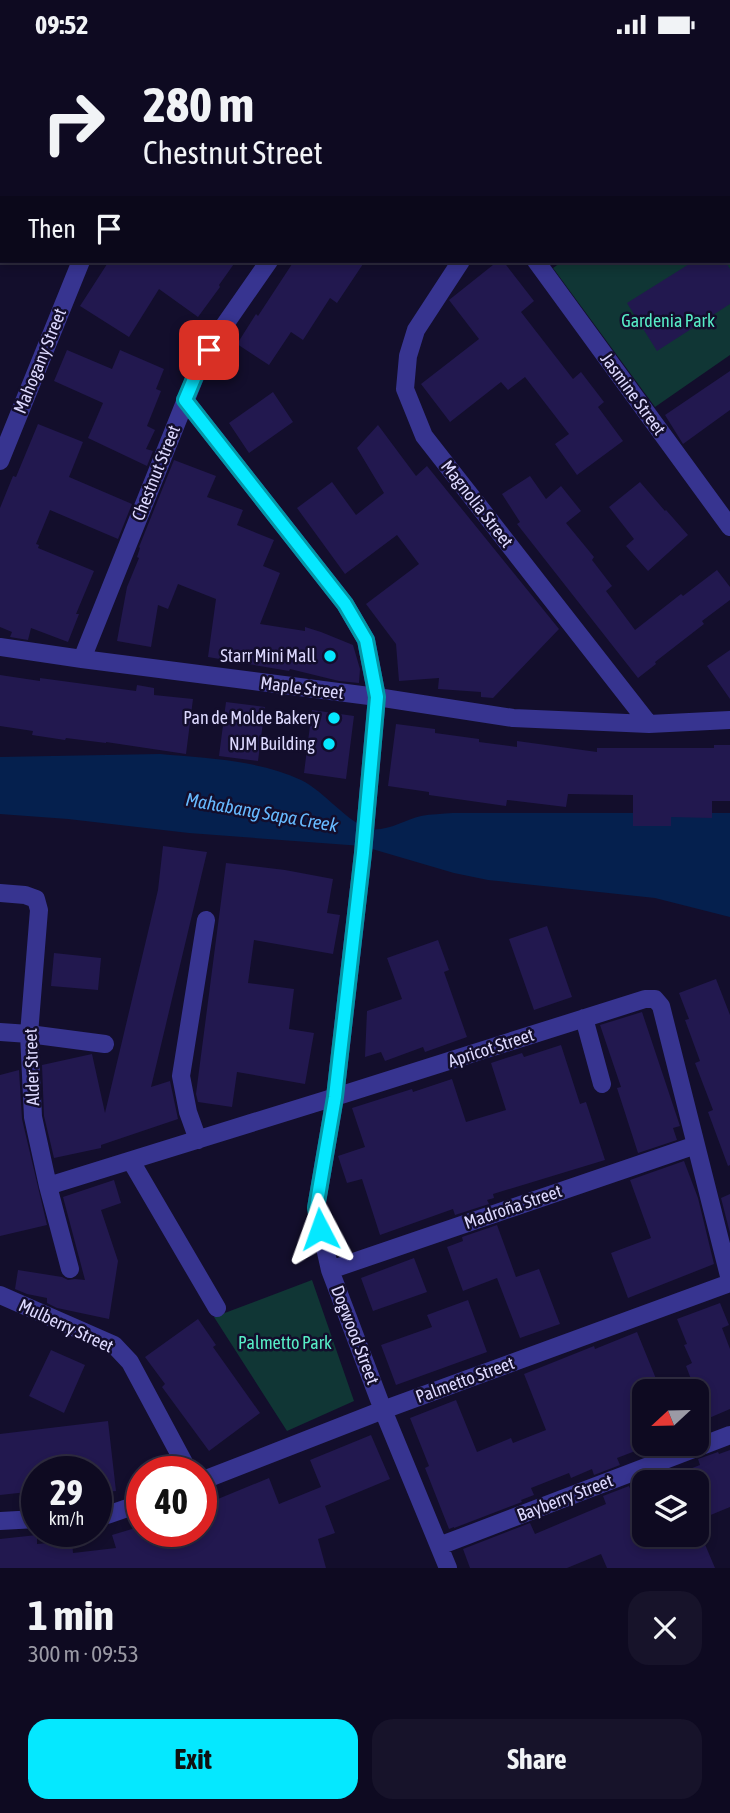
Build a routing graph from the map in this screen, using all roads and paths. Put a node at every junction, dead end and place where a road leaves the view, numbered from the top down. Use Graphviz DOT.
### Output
graph roads {
  1 [pos="80,263"];
  2 [pos="268,263"];
  3 [pos="460,263"];
  4 [pos="537,263"];
  5 [pos="185,400"];
  6 [pos="0,461"];
  7 [pos="730,527"];
  8 [pos="0,647"];
  9 [pos="82,659"];
  10 [pos="377,697"];
  11 [pos="730,720"];
  12 [pos="649,724"];
  13 [pos="0,893"];
  14 [pos="206,920"];
  15 [pos="584,1018"];
  16 [pos="0,1032"];
  17 [pos="29,1034"];
  18 [pos="105,1044"];
  19 [pos="602,1084"];
  20 [pos="335,1097"];
  21 [pos="198,1140"];
  22 [pos="696,1145"];
  23 [pos="131,1161"];
  24 [pos="48,1186"];
  25 [pos="70,1269"];
  26 [pos="330,1270"];
  27 [pos="730,1282"];
  28 [pos="0,1295"];
  29 [pos="217,1308"];
  30 [pos="383,1409"];
  31 [pos="730,1435"];
  32 [pos="180,1456"];
  33 [pos="217,1475"];
  34 [pos="21,1520"];
  35 [pos="0,1521"];
  36 [pos="439,1546"];
  37 [pos="448,1568"];
  1 -- 6 [label="street, Mahogany Street"];
  2 -- 5 [label="street, Chestnut Street"];
  3 -- 12 [label="street, Magnolia Street"];
  4 -- 7 [label="street, Jasmine Street"];
  5 -- 9 [label="street, Chestnut Street"];
  5 -- 10 [label="street, Dogwood Street"];
  8 -- 9 [label="street, Maple Street"];
  9 -- 10 [label="street, Maple Street"];
  10 -- 12 [label="street, Maple Street"];
  10 -- 20 [label="street, Dogwood Street"];
  11 -- 12 [label="street, Maple Street"];
  13 -- 17 [label="street, Alder Street"];
  14 -- 21 [label="street"];
  15 -- 19 [label="street"];
  15 -- 20 [label="street, Apricot Street"];
  15 -- 22 [label="street, Apricot Street"];
  16 -- 17 [label="street"];
  17 -- 18 [label="street"];
  17 -- 24 [label="street, Alder Street"];
  20 -- 21 [label="street, Apricot Street"];
  20 -- 26 [label="street, Dogwood Street"];
  21 -- 23 [label="street, Apricot Street"];
  22 -- 26 [label="street, Madroña Street"];
  22 -- 27 [label="street, Apricot Street"];
  23 -- 24 [label="street, Apricot Street"];
  23 -- 29 [label="street"];
  24 -- 25 [label="street, Alder Street"];
  26 -- 30 [label="street, Dogwood Street"];
  27 -- 30 [label="street, Palmetto Street"];
  28 -- 32 [label="street, Mulberry Street"];
  30 -- 33 [label="street, Palmetto Street"];
  30 -- 36 [label="street, Dogwood Street"];
  31 -- 36 [label="street, Bayberry Street"];
  34 -- 35 [label="street"];
  36 -- 37 [label="street, Dogwood Street"];
}
